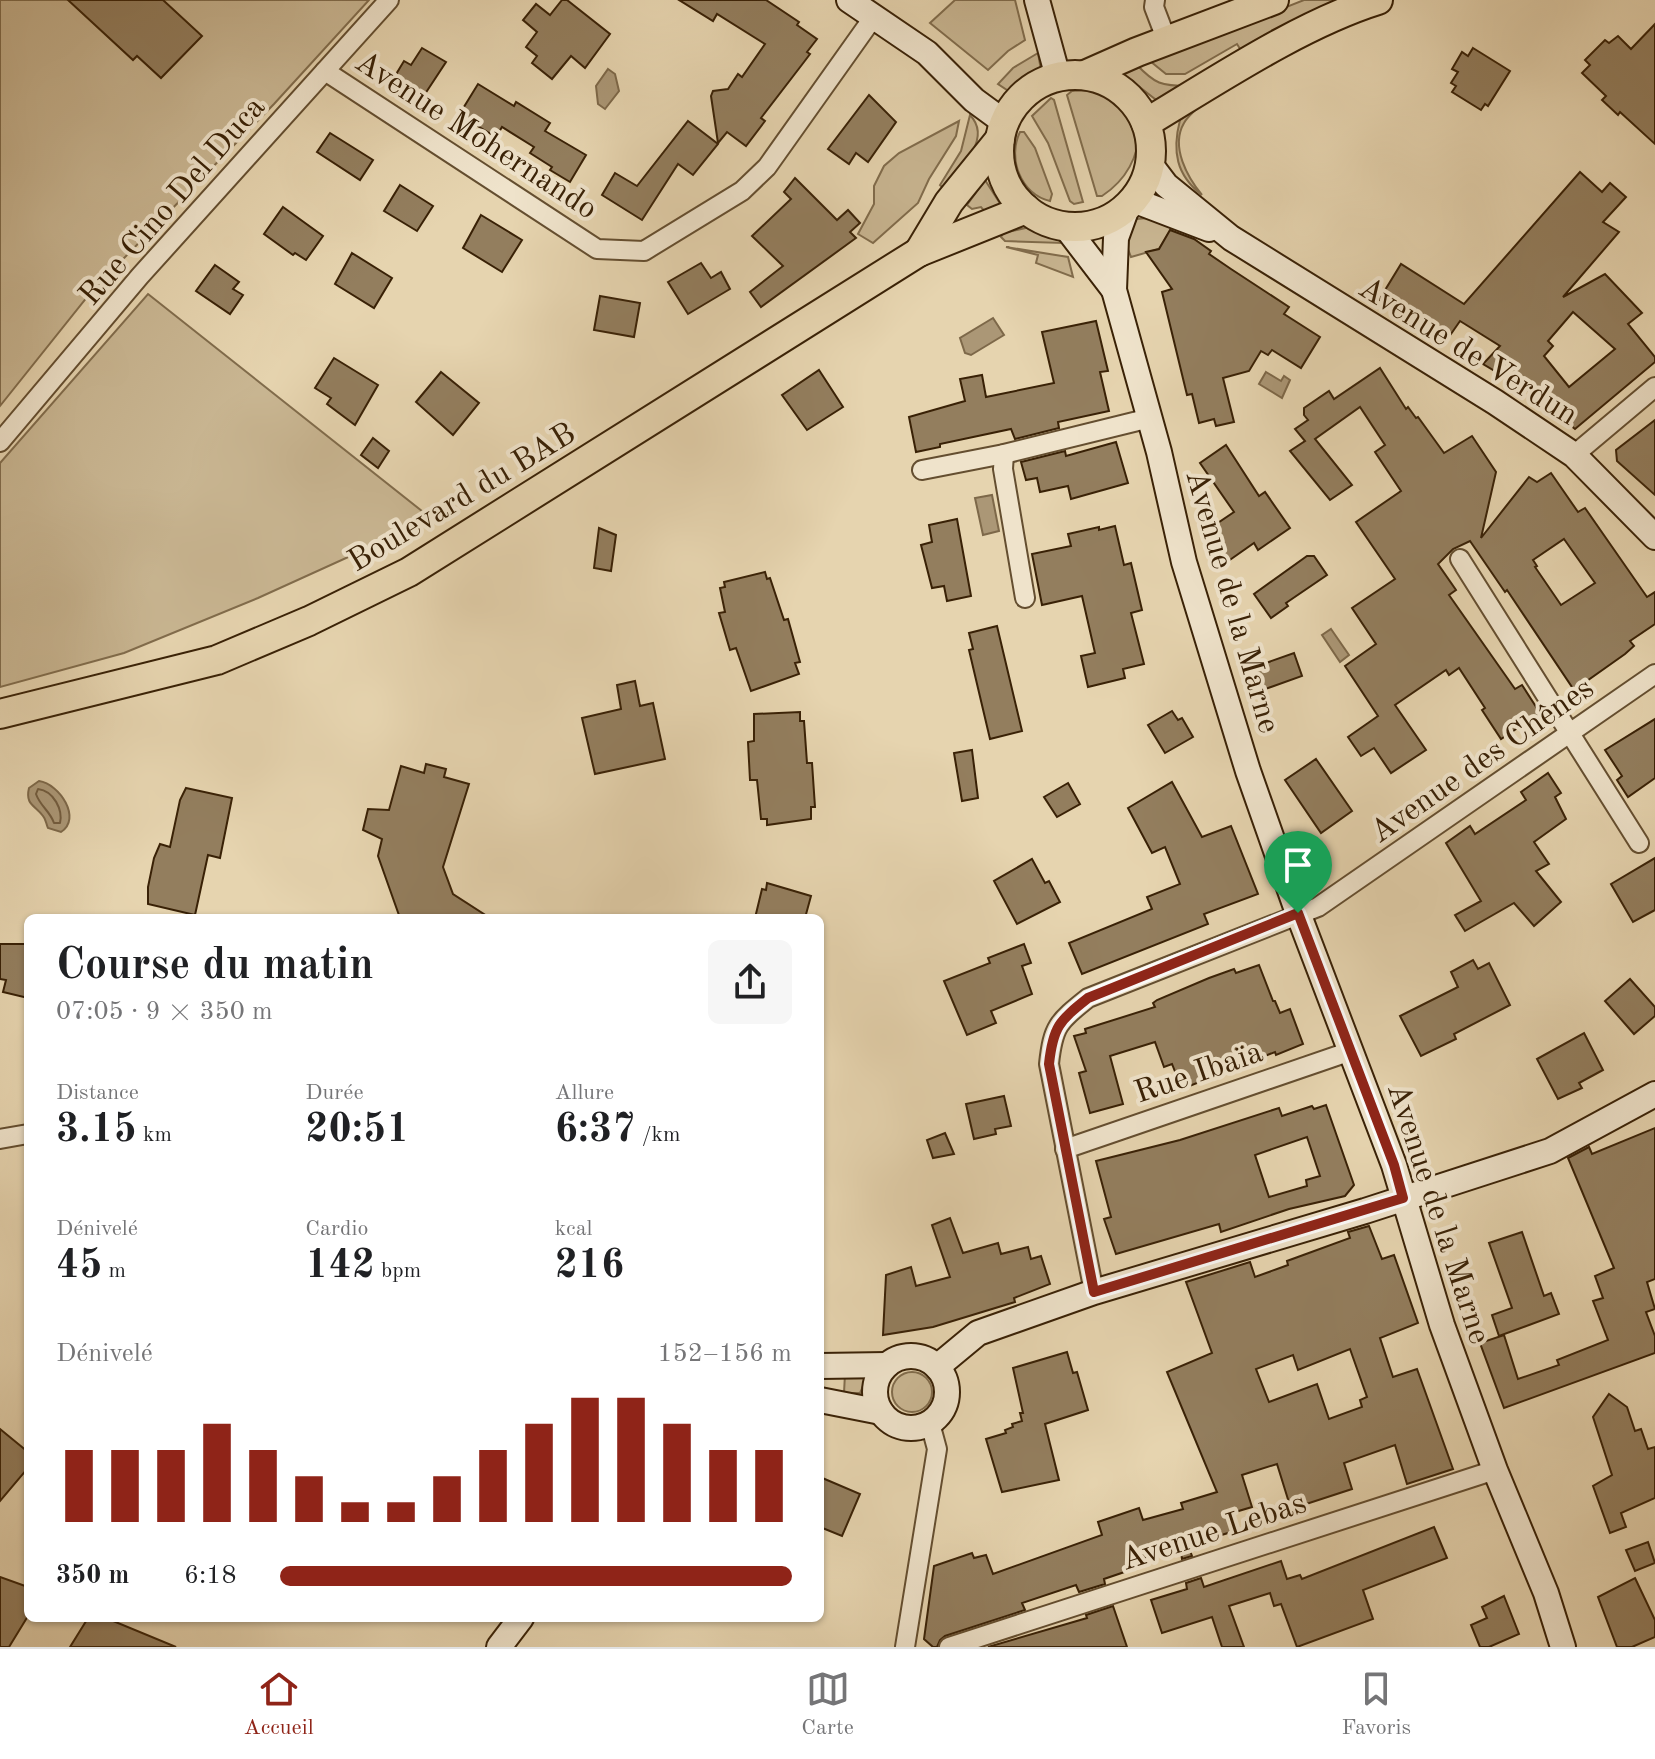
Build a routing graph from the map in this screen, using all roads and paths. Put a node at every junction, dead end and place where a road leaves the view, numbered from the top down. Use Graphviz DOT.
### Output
graph roads {
  1 [pos="389,0"];
  2 [pos="849,0"];
  3 [pos="1037,0"];
  4 [pos="1155,0"];
  5 [pos="1274,0"];
  6 [pos="1378,0"];
  7 [pos="875,15"];
  8 [pos="1167,41"];
  9 [pos="325,71"];
  10 [pos="1072,76"];
  11 [pos="1146,123"];
  12 [pos="1002,130"];
  13 [pos="1150,164"];
  14 [pos="1131,203"];
  15 [pos="1026,209"];
  16 [pos="1065,226"];
  17 [pos="1231,238"];
  18 [pos="919,252"];
  19 [pos="1114,290"];
  20 [pos="1655,387"];
  21 [pos="1150,418"];
  22 [pos="0,442"];
  23 [pos="1004,454"];
  24 [pos="1574,455"];
  25 [pos="922,470"];
  26 [pos="1655,537"];
  27 [pos="1460,559"];
  28 [pos="1025,598"];
  29 [pos="1655,674"];
  30 [pos="5,712"];
  31 [pos="1570,734"];
  32 [pos="1639,843"];
  33 [pos="1298,913"];
  34 [pos="1351,1051"];
  35 [pos="1655,1094"];
  36 [pos="24,1135"];
  37 [pos="0,1139"];
  38 [pos="1065,1149"];
  39 [pos="1403,1198"];
  40 [pos="1094,1292"];
  41 [pos="887,1365"];
  42 [pos="824,1366"];
  43 [pos="937,1367"];
  44 [pos="824,1401"];
  45 [pos="881,1412"];
  46 [pos="930,1423"];
  47 [pos="1495,1470"];
  48 [pos="518,1622"];
  49 [pos="499,1647"];
  50 [pos="905,1647"];
  51 [pos="949,1647"];
  52 [pos="1563,1647"];
  1 -- 9 [label="street, Rue Cino Del Duca"];
  2 -- 7 [label="main road"];
  3 -- 10 [label="main road"];
  4 -- 8 [label="street"];
  5 -- 8 [label="main road"];
  6 -- 11 [label="main road"];
  7 -- 9 [label="street, Avenue Mohernando"];
  7 -- 12 [label="main road"];
  8 -- 10 [label="main road"];
  9 -- 22 [label="street, Rue Cino Del Duca"];
  10 -- 11 [label="main road"];
  10 -- 12 [label="main road"];
  11 -- 13 [label="main road"];
  12 -- 15 [label="main road"];
  12 -- 18 [label="main road, Boulevard du BAB"];
  13 -- 14 [label="main road"];
  13 -- 17 [label="main road, Avenue de Verdun"];
  14 -- 16 [label="main road"];
  14 -- 17 [label="main road, Avenue de Verdun"];
  14 -- 19 [label="main road, Avenue de la Marne"];
  15 -- 16 [label="main road"];
  15 -- 18 [label="main road, Boulevard du BAB"];
  16 -- 19 [label="main road, Avenue de la Marne"];
  17 -- 24 [label="main road, Avenue de Verdun"];
  18 -- 30 [label="main road, Boulevard du BAB"];
  19 -- 21 [label="main road, Avenue de la Marne"];
  20 -- 24 [label="street"];
  21 -- 23 [label="street"];
  21 -- 33 [label="main road, Avenue de la Marne"];
  23 -- 25 [label="street"];
  23 -- 28 [label="street"];
  24 -- 26 [label="main road, Avenue de Verdun"];
  27 -- 31 [label="street"];
  29 -- 31 [label="street, Avenue des Chênes"];
  31 -- 32 [label="street"];
  31 -- 33 [label="street, Avenue des Chênes"];
  33 -- 34 [label="main road, Avenue de la Marne"];
  33 -- 38 [label="street, Avenue des Chênes"];
  34 -- 38 [label="street, Rue Ibaïa"];
  34 -- 39 [label="main road, Avenue de la Marne"];
  35 -- 39 [label="main road"];
  36 -- 37 [label="street"];
  38 -- 40 [label="street, Avenue des Chênes"];
  39 -- 40 [label="main road"];
  39 -- 47 [label="main road, Avenue de la Marne"];
  40 -- 43 [label="main road"];
  41 -- 42 [label="main road"];
  41 -- 43 [label="main road"];
  41 -- 45 [label="main road"];
  43 -- 46 [label="main road"];
  44 -- 45 [label="main road"];
  45 -- 46 [label="main road"];
  46 -- 50 [label="street"];
  47 -- 51 [label="street, Avenue Lebas"];
  47 -- 52 [label="main road, Avenue de la Marne"];
  48 -- 49 [label="main road"];
}
